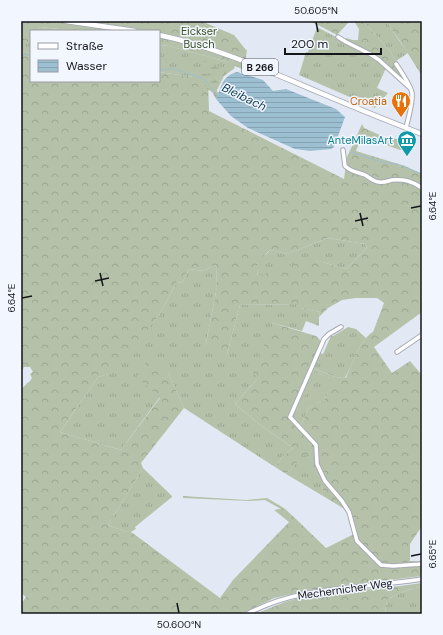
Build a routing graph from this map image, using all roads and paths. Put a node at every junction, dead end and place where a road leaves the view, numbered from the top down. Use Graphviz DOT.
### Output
graph roads {
  1 [pos="66,21"];
  2 [pos="128,30"];
  3 [pos="160,35"];
  4 [pos="338,37"];
  5 [pos="396,64"];
  6 [pos="410,88"];
  7 [pos="406,128"];
  8 [pos="422,134"];
  9 [pos="343,150"];
  10 [pos="422,188"];
  11 [pos="341,328"];
  12 [pos="422,335"];
  13 [pos="397,352"];
  14 [pos="422,564"];
  15 [pos="422,579"];
  16 [pos="248,614"];
  1 -- 2 [label="main road"];
  3 -- 7 [label="main road, B 266"];
  4 -- 6 [label="street"];
  5 -- 6 [label="street"];
  6 -- 7 [label="street"];
  7 -- 8 [label="main road, B 266"];
  9 -- 10 [label="street"];
  11 -- 14 [label="street"];
  12 -- 13 [label="street"];
  15 -- 16 [label="street, Mechernicher Weg"];
}
